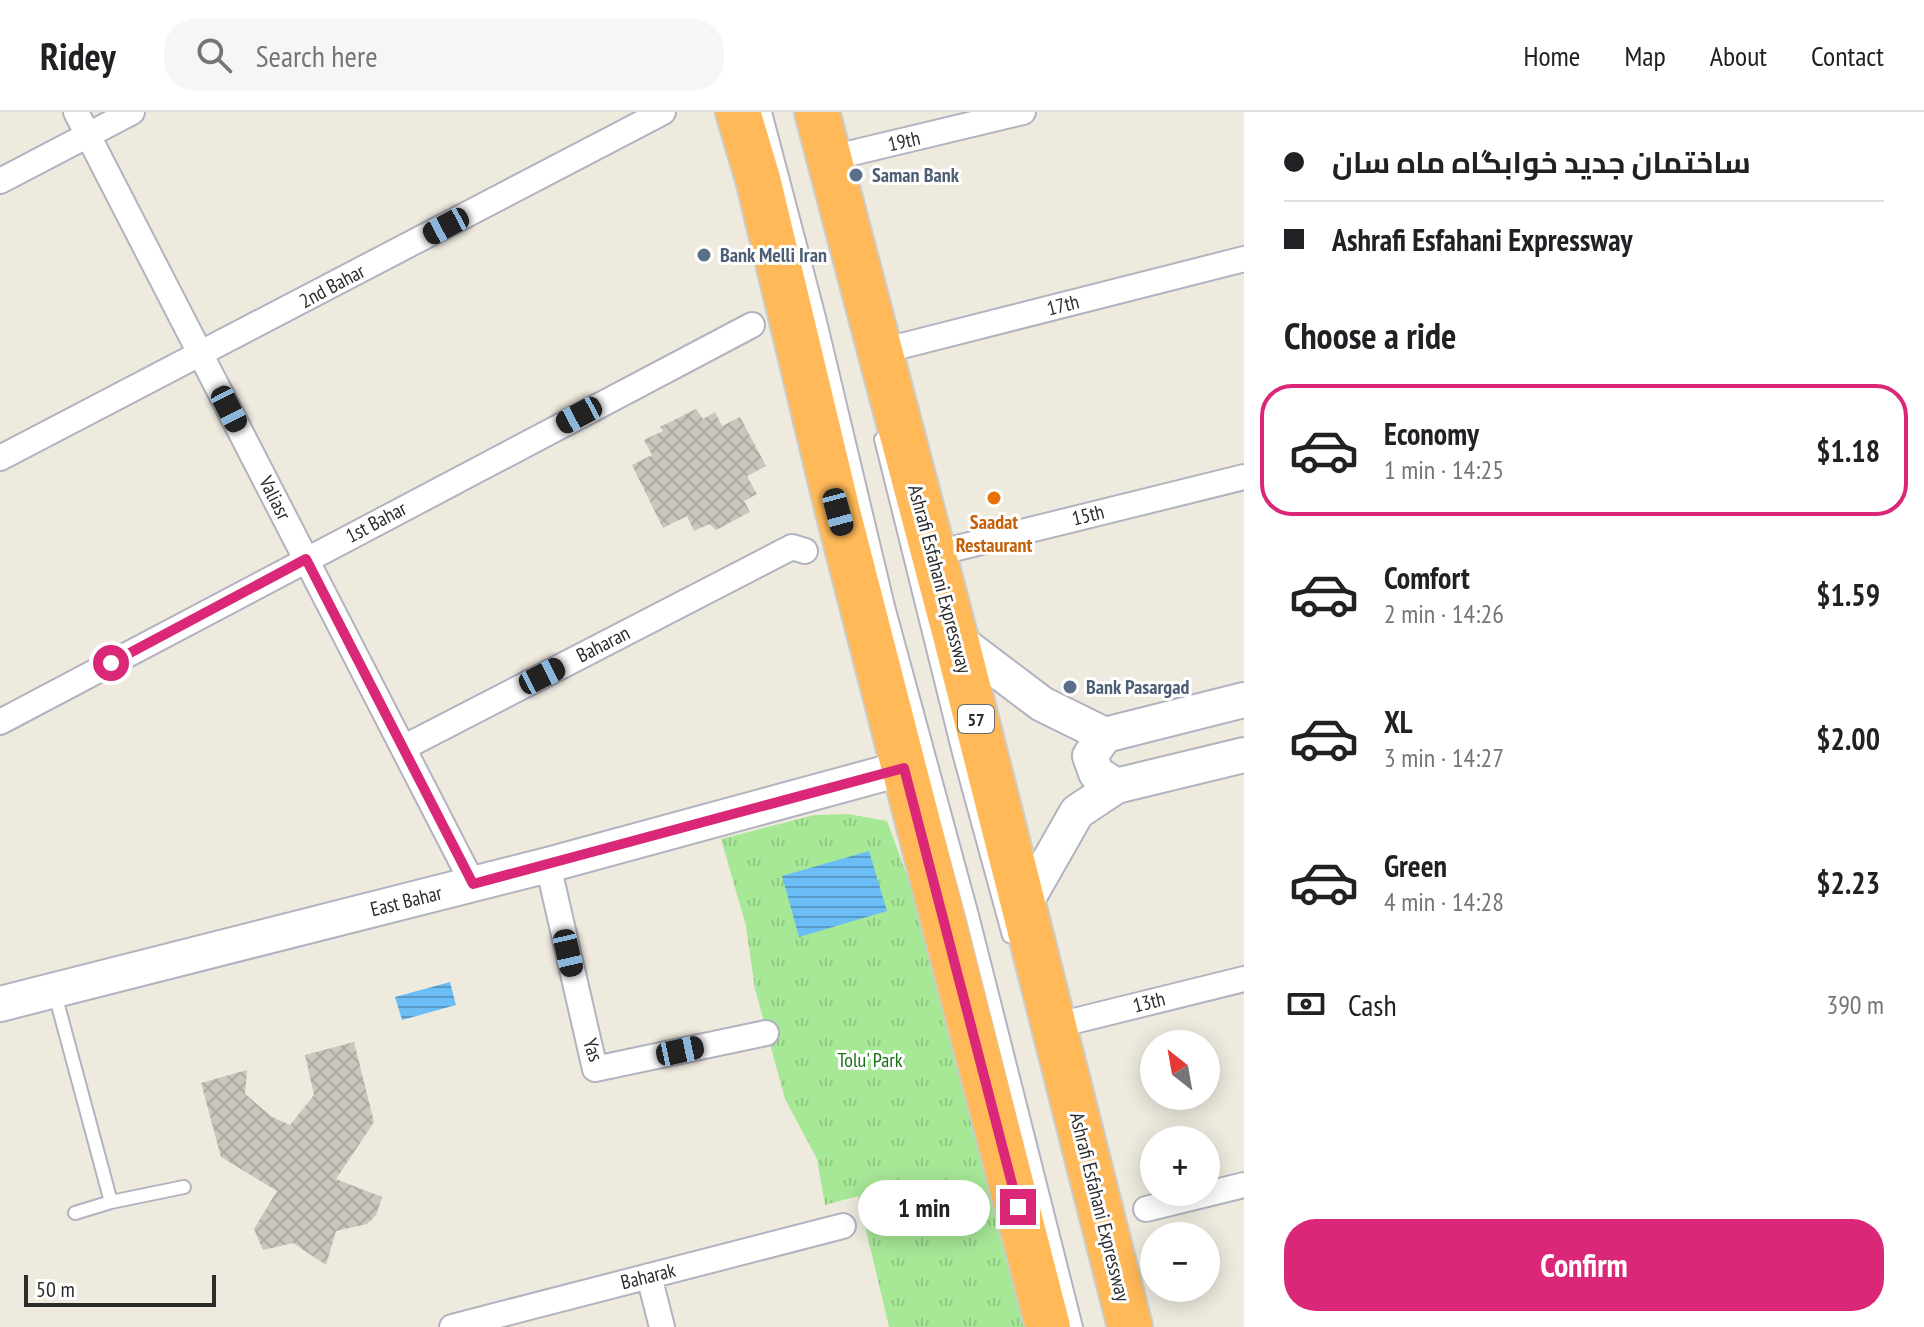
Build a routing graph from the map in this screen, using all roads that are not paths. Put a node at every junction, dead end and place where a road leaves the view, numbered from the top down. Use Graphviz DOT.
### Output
graph roads {
  1 [pos="76,112"];
  2 [pos="132,112"];
  3 [pos="663,112"];
  4 [pos="738,112"];
  5 [pos="765,112"];
  6 [pos="817,112"];
  7 [pos="1023,112"];
  8 [pos="88,135"];
  9 [pos="831,158"];
  10 [pos="0,181"];
  11 [pos="1244,259"];
  12 [pos="752,325"];
  13 [pos="882,351"];
  14 [pos="201,354"];
  15 [pos="878,427"];
  16 [pos="0,458"];
  17 [pos="1244,477"];
  18 [pos="805,551"];
  19 [pos="933,554"];
  20 [pos="306,559"];
  21 [pos="956,639"];
  22 [pos="1244,700"];
  23 [pos="0,722"];
  24 [pos="1105,735"];
  25 [pos="403,748"];
  26 [pos="1244,755"];
  27 [pos="904,768"];
  28 [pos="1116,786"];
  29 [pos="548,865"];
  30 [pos="473,884"];
  31 [pos="1018,924"];
  32 [pos="1244,979"];
  33 [pos="54,990"];
  34 [pos="0,1004"];
  35 [pos="1054,1026"];
  36 [pos="766,1033"];
  37 [pos="1244,1185"];
  38 [pos="184,1187"];
  39 [pos="111,1202"];
  40 [pos="1146,1209"];
  41 [pos="75,1213"];
  42 [pos="843,1226"];
  43 [pos="649,1276"];
  44 [pos="452,1327"];
  45 [pos="662,1327"];
  46 [pos="1048,1327"];
  47 [pos="1076,1327"];
  48 [pos="1130,1327"];
  1 -- 8 [label="street, Valiasr"];
  2 -- 8 [label="street"];
  3 -- 14 [label="street, 2nd Bahar"];
  4 -- 27 [label="highway"];
  5 -- 47 [label="lane"];
  6 -- 9 [label="highway, Ashrafi Esfahani Expressway / 57"];
  7 -- 9 [label="street, 19th"];
  8 -- 10 [label="street"];
  8 -- 14 [label="street, Valiasr"];
  9 -- 13 [label="highway, Ashrafi Esfahani Expressway / 57"];
  11 -- 13 [label="street, 17th"];
  12 -- 20 [label="street, 1st Bahar"];
  13 -- 19 [label="highway, Ashrafi Esfahani Expressway / 57"];
  14 -- 16 [label="street, 2nd Bahar"];
  14 -- 20 [label="street, Valiasr"];
  15 -- 31 [label="lane"];
  17 -- 19 [label="street, 15th"];
  18 -- 25 [label="street, Baharan"];
  19 -- 21 [label="highway, Ashrafi Esfahani Expressway / 57"];
  20 -- 23 [label="street, 1st Bahar"];
  20 -- 25 [label="street, Valiasr"];
  21 -- 24 [label="street"];
  21 -- 31 [label="highway, Ashrafi Esfahani Expressway / 57"];
  22 -- 24 [label="street"];
  24 -- 28 [label="street"];
  25 -- 30 [label="street, Valiasr"];
  26 -- 28 [label="street"];
  27 -- 29 [label="street, East Bahar"];
  27 -- 46 [label="highway"];
  28 -- 31 [label="street"];
  29 -- 30 [label="street, East Bahar"];
  29 -- 36 [label="street, Yas"];
  30 -- 33 [label="street, East Bahar"];
  31 -- 35 [label="highway, Ashrafi Esfahani Expressway / 57"];
  32 -- 35 [label="street, 13th"];
  33 -- 34 [label="street, East Bahar"];
  33 -- 39 [label="lane"];
  35 -- 48 [label="highway, Ashrafi Esfahani Expressway / 57"];
  37 -- 40 [label="street"];
  38 -- 39 [label="lane"];
  39 -- 41 [label="lane"];
  42 -- 43 [label="street, Baharak"];
  43 -- 44 [label="street, Baharak"];
  43 -- 45 [label="street"];
}
